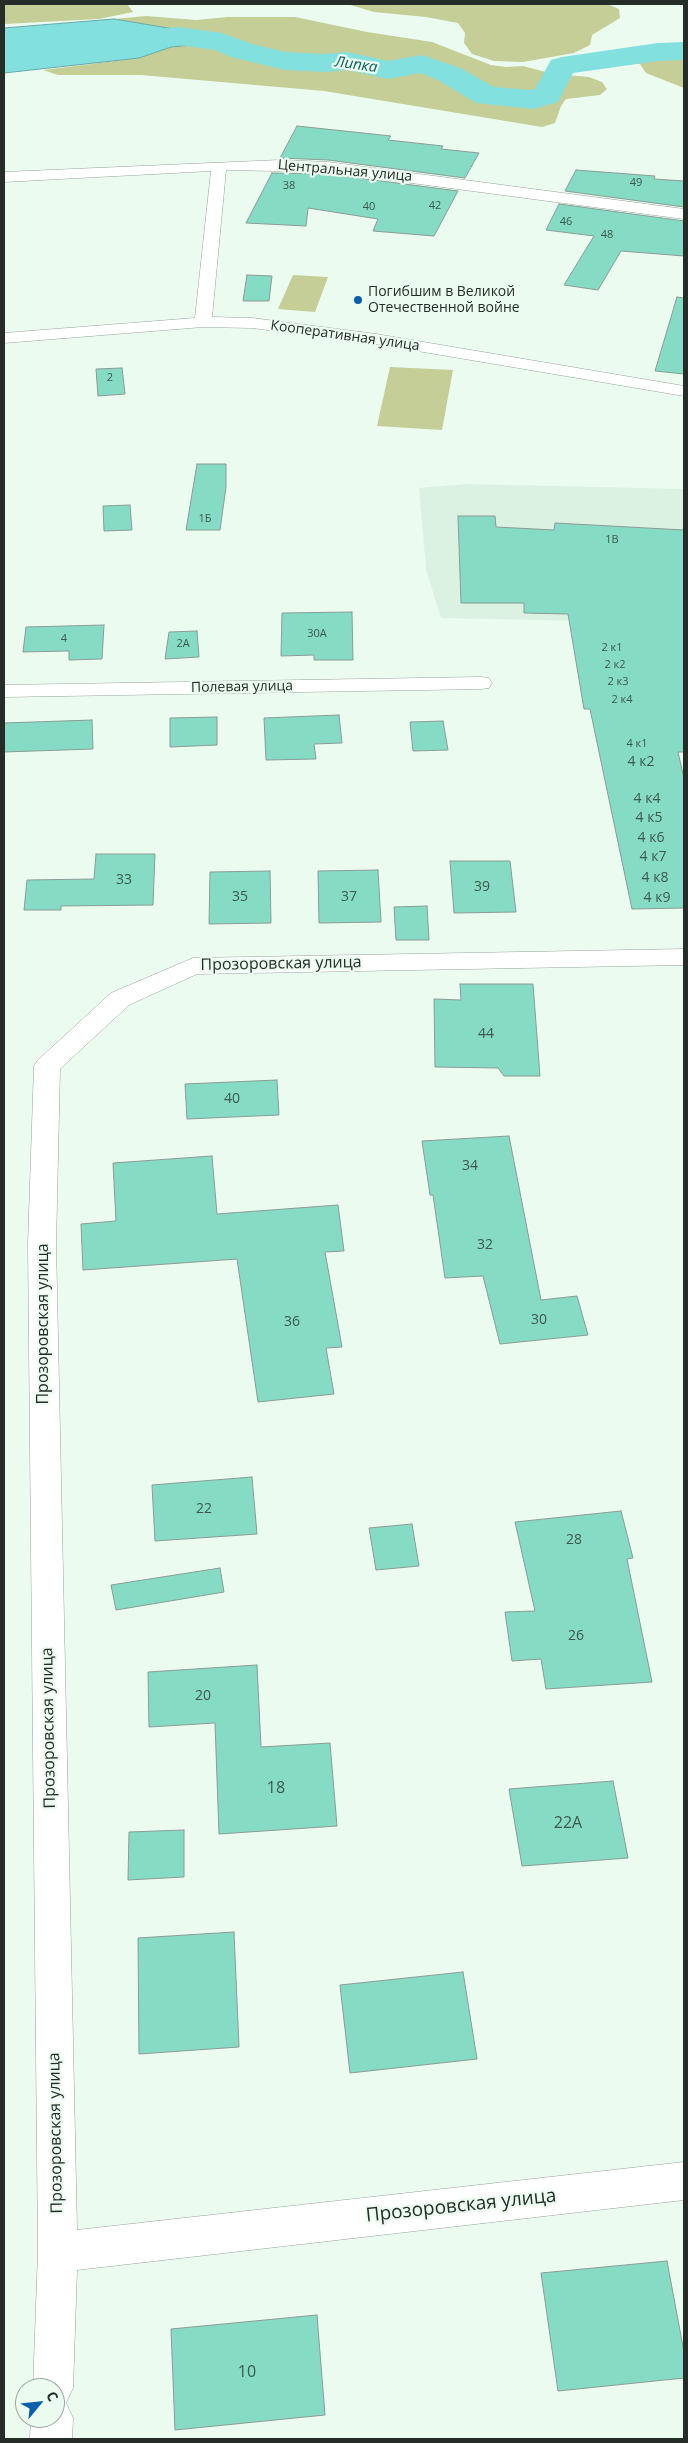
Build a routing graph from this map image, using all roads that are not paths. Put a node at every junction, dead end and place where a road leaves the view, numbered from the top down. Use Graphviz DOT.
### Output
graph roads {
  1 [pos="219,166"];
  2 [pos="4,177"];
  3 [pos="684,214"];
  4 [pos="203,322"];
  5 [pos="4,338"];
  6 [pos="684,391"];
  7 [pos="481,683"];
  8 [pos="4,691"];
  9 [pos="684,957"];
  10 [pos="684,2181"];
  11 [pos="58,2252"];
  12 [pos="53,2378"];
  1 -- 2 [label="street, Центральная улица"];
  1 -- 3 [label="street, Центральная улица"];
  1 -- 4 [label="street"];
  4 -- 5 [label="street, Кооперативная улица"];
  4 -- 6 [label="street, Кооперативная улица"];
  7 -- 8 [label="street, Полевая улица"];
  9 -- 11 [label="street, Прозоровская улица"];
  10 -- 11 [label="street, Прозоровская улица"];
  11 -- 12 [label="street, Прозоровская улица"];
}
